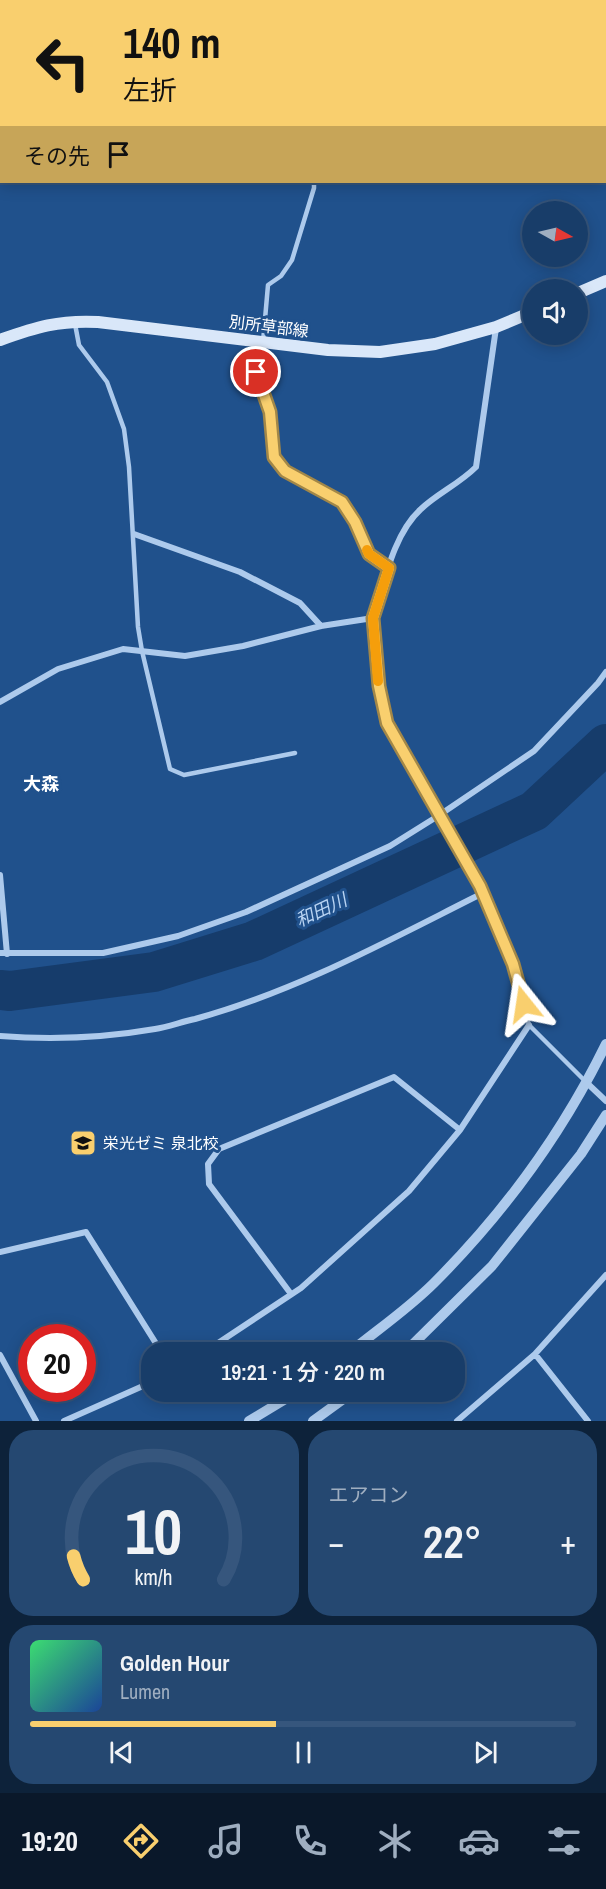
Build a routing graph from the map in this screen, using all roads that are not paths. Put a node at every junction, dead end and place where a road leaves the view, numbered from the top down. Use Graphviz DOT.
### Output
graph roads {
  1 [pos="314,183"];
  2 [pos="606,281"];
  3 [pos="588,289"];
  4 [pos="522,316"];
  5 [pos="75,321"];
  6 [pos="496,327"];
  7 [pos="0,340"];
  8 [pos="258,341"];
  9 [pos="134,534"];
  10 [pos="389,568"];
  11 [pos="373,618"];
  12 [pos="321,626"];
  13 [pos="141,651"];
  14 [pos="606,672"];
  15 [pos="0,702"];
  16 [pos="295,753"];
  17 [pos="438,816"];
  18 [pos="0,874"];
  19 [pos="483,893"];
  20 [pos="4,954"];
  21 [pos="529,1025"];
  22 [pos="0,1036"];
  23 [pos="606,1044"];
  24 [pos="587,1083"];
  25 [pos="606,1101"];
  26 [pos="606,1115"];
  27 [pos="460,1130"];
  28 [pos="0,1252"];
  29 [pos="606,1275"];
  30 [pos="291,1294"];
  31 [pos="155,1342"];
  32 [pos="219,1342"];
  33 [pos="362,1342"];
  34 [pos="415,1342"];
  35 [pos="535,1354"];
  36 [pos="0,1355"];
  37 [pos="141,1387"];
  38 [pos="280,1402"];
  39 [pos="339,1402"];
  40 [pos="36,1421"];
  41 [pos="64,1421"];
  42 [pos="249,1421"];
  43 [pos="313,1421"];
  44 [pos="457,1421"];
  45 [pos="588,1421"];
  1 -- 8 [label="lane"];
  2 -- 3 [label="main road"];
  4 -- 6 [label="main road, 別所草部線"];
  5 -- 7 [label="main road, 別所草部線"];
  5 -- 8 [label="main road, 別所草部線"];
  5 -- 9 [label="lane"];
  6 -- 8 [label="main road, 別所草部線"];
  6 -- 10 [label="street"];
  8 -- 10 [label="lane"];
  9 -- 12 [label="street"];
  9 -- 13 [label="lane"];
  10 -- 11 [label="street"];
  11 -- 12 [label="street"];
  11 -- 17 [label="street"];
  12 -- 13 [label="street"];
  13 -- 15 [label="street"];
  13 -- 16 [label="lane"];
  14 -- 17 [label="street"];
  17 -- 19 [label="lane"];
  17 -- 20 [label="street"];
  18 -- 20 [label="street"];
  19 -- 21 [label="lane"];
  19 -- 22 [label="street"];
  21 -- 24 [label="lane"];
  21 -- 27 [label="street"];
  23 -- 24 [label="street"];
  24 -- 25 [label="street"];
  24 -- 33 [label="street"];
  26 -- 34 [label="street"];
  27 -- 30 [label="street"];
  27 -- 30 [label="street"];
  28 -- 31 [label="street"];
  29 -- 35 [label="street"];
  30 -- 32 [label="street"];
  35 -- 44 [label="street"];
  35 -- 45 [label="street"];
  36 -- 40 [label="street"];
  37 -- 41 [label="street"];
  38 -- 42 [label="street"];
  39 -- 43 [label="street"];
}
